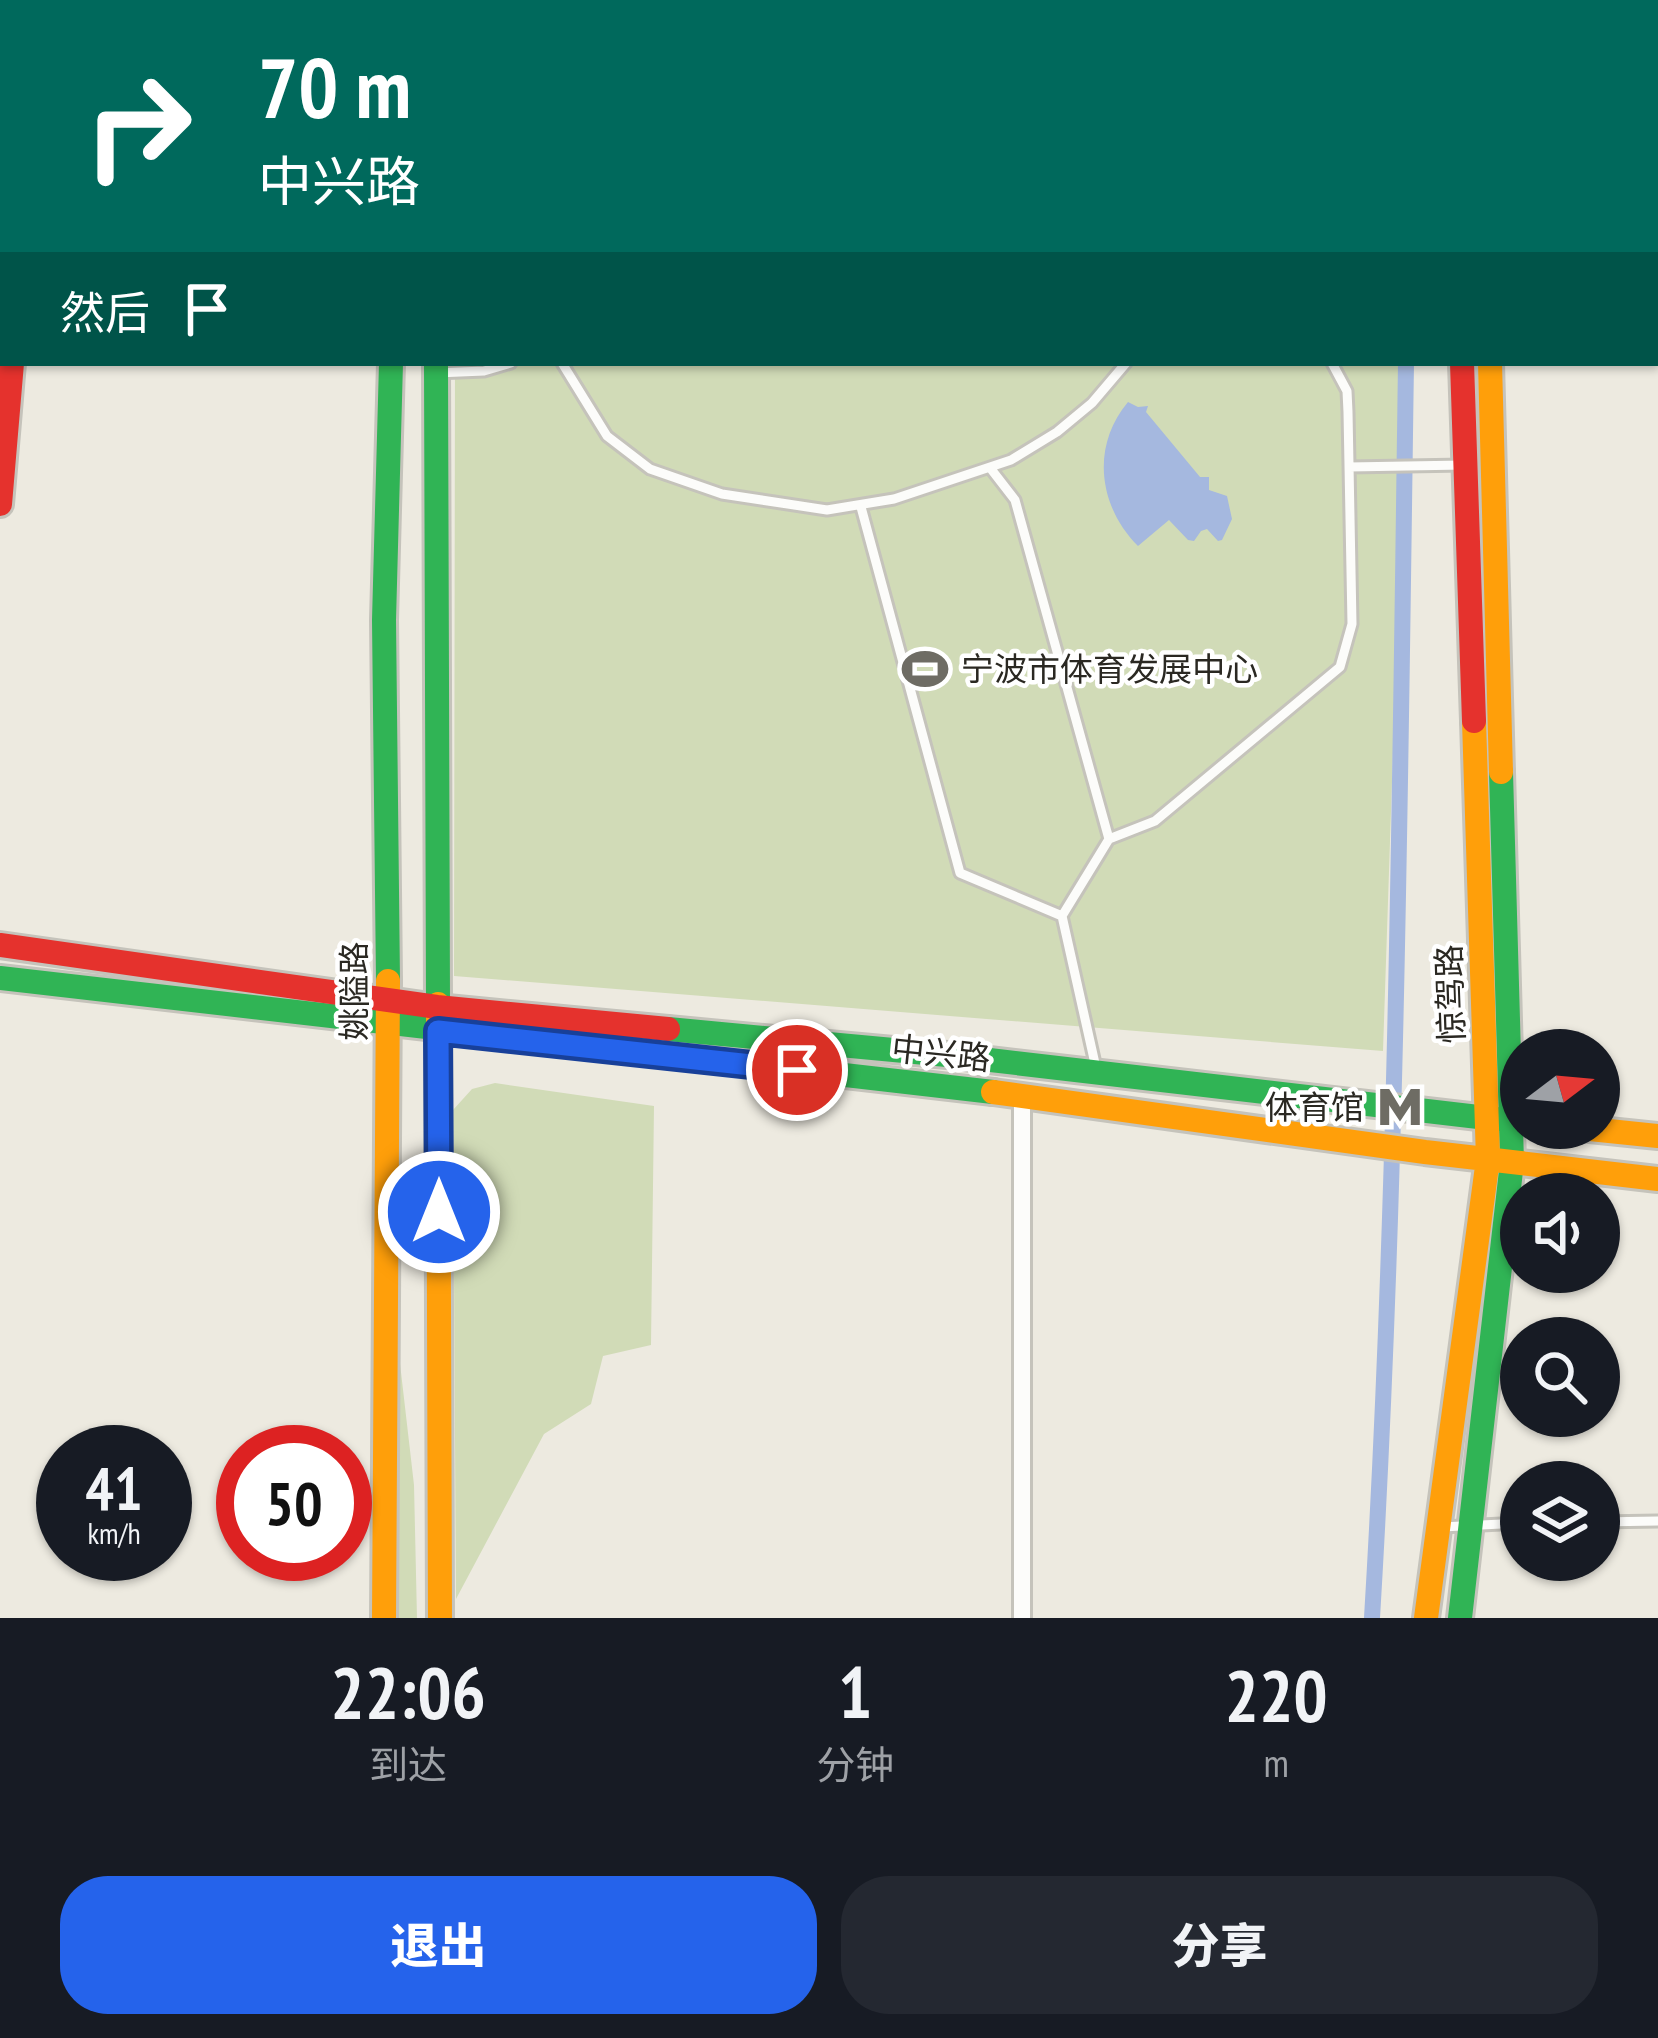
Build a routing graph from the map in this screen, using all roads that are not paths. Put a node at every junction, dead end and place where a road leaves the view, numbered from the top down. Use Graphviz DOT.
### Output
graph roads {
  1 [pos="12,366"];
  2 [pos="391,366"];
  3 [pos="502,366"];
  4 [pos="564,366"];
  5 [pos="1123,366"];
  6 [pos="1334,366"];
  7 [pos="1462,366"];
  8 [pos="1490,366"];
  9 [pos="436,368"];
  10 [pos="1481,464"];
  11 [pos="1349,467"];
  12 [pos="991,469"];
  13 [pos="0,494"];
  14 [pos="0,504"];
  15 [pos="862,507"];
  16 [pos="1109,839"];
  17 [pos="1062,916"];
  18 [pos="0,945"];
  19 [pos="0,978"];
  20 [pos="387,1012"];
  21 [pos="437,1019"];
  22 [pos="1501,1029"];
  23 [pos="1504,1029"];
  24 [pos="1098,1073"];
  25 [pos="1022,1095"];
  26 [pos="1500,1119"];
  27 [pos="1620,1132"];
  28 [pos="1658,1136"];
  29 [pos="1502,1149"];
  30 [pos="1500,1161"];
  31 [pos="1658,1179"];
  32 [pos="1658,1521"];
  33 [pos="1620,1522"];
  34 [pos="1500,1523"];
  35 [pos="1473,1524"];
  36 [pos="1438,1527"];
  37 [pos="384,1618"];
  38 [pos="440,1618"];
  39 [pos="1022,1618"];
  40 [pos="1426,1618"];
  41 [pos="1460,1618"];
  1 -- 13 [label="main road"];
  2 -- 20 [label="main road, 姚隘路"];
  3 -- 9 [label="lane"];
  4 -- 15 [label="lane"];
  5 -- 12 [label="lane"];
  6 -- 11 [label="lane"];
  7 -- 22 [label="main road, 惊驾路"];
  8 -- 23 [label="main road, 惊驾路"];
  9 -- 21 [label="main road"];
  10 -- 11 [label="lane"];
  11 -- 16 [label="lane"];
  12 -- 15 [label="lane"];
  12 -- 16 [label="lane"];
  13 -- 14 [label="main road"];
  15 -- 17 [label="lane"];
  16 -- 17 [label="lane"];
  17 -- 24 [label="lane"];
  18 -- 20 [label="main road, 中兴路"];
  19 -- 20 [label="main road, 中兴路"];
  20 -- 21 [label="main road, 中兴路"];
  20 -- 37 [label="main road, 姚隘路"];
  21 -- 24 [label="main road, 中兴路"];
  21 -- 25 [label="main road, 中兴路"];
  21 -- 38 [label="main road"];
  24 -- 26 [label="main road, 中兴路"];
  25 -- 30 [label="main road, 中兴路"];
  25 -- 39 [label="street"];
  27 -- 28 [label="main road"];
  29 -- 30 [label="main road, 惊驾路"];
  30 -- 31 [label="main road, 中兴路"];
  30 -- 35 [label="main road, 惊驾路"];
  30 -- 36 [label="main road, 惊驾路"];
  32 -- 33 [label="lane"];
  34 -- 35 [label="lane"];
  35 -- 36 [label="lane"];
  35 -- 41 [label="main road, 惊驾路"];
  36 -- 40 [label="main road, 惊驾路"];
}
